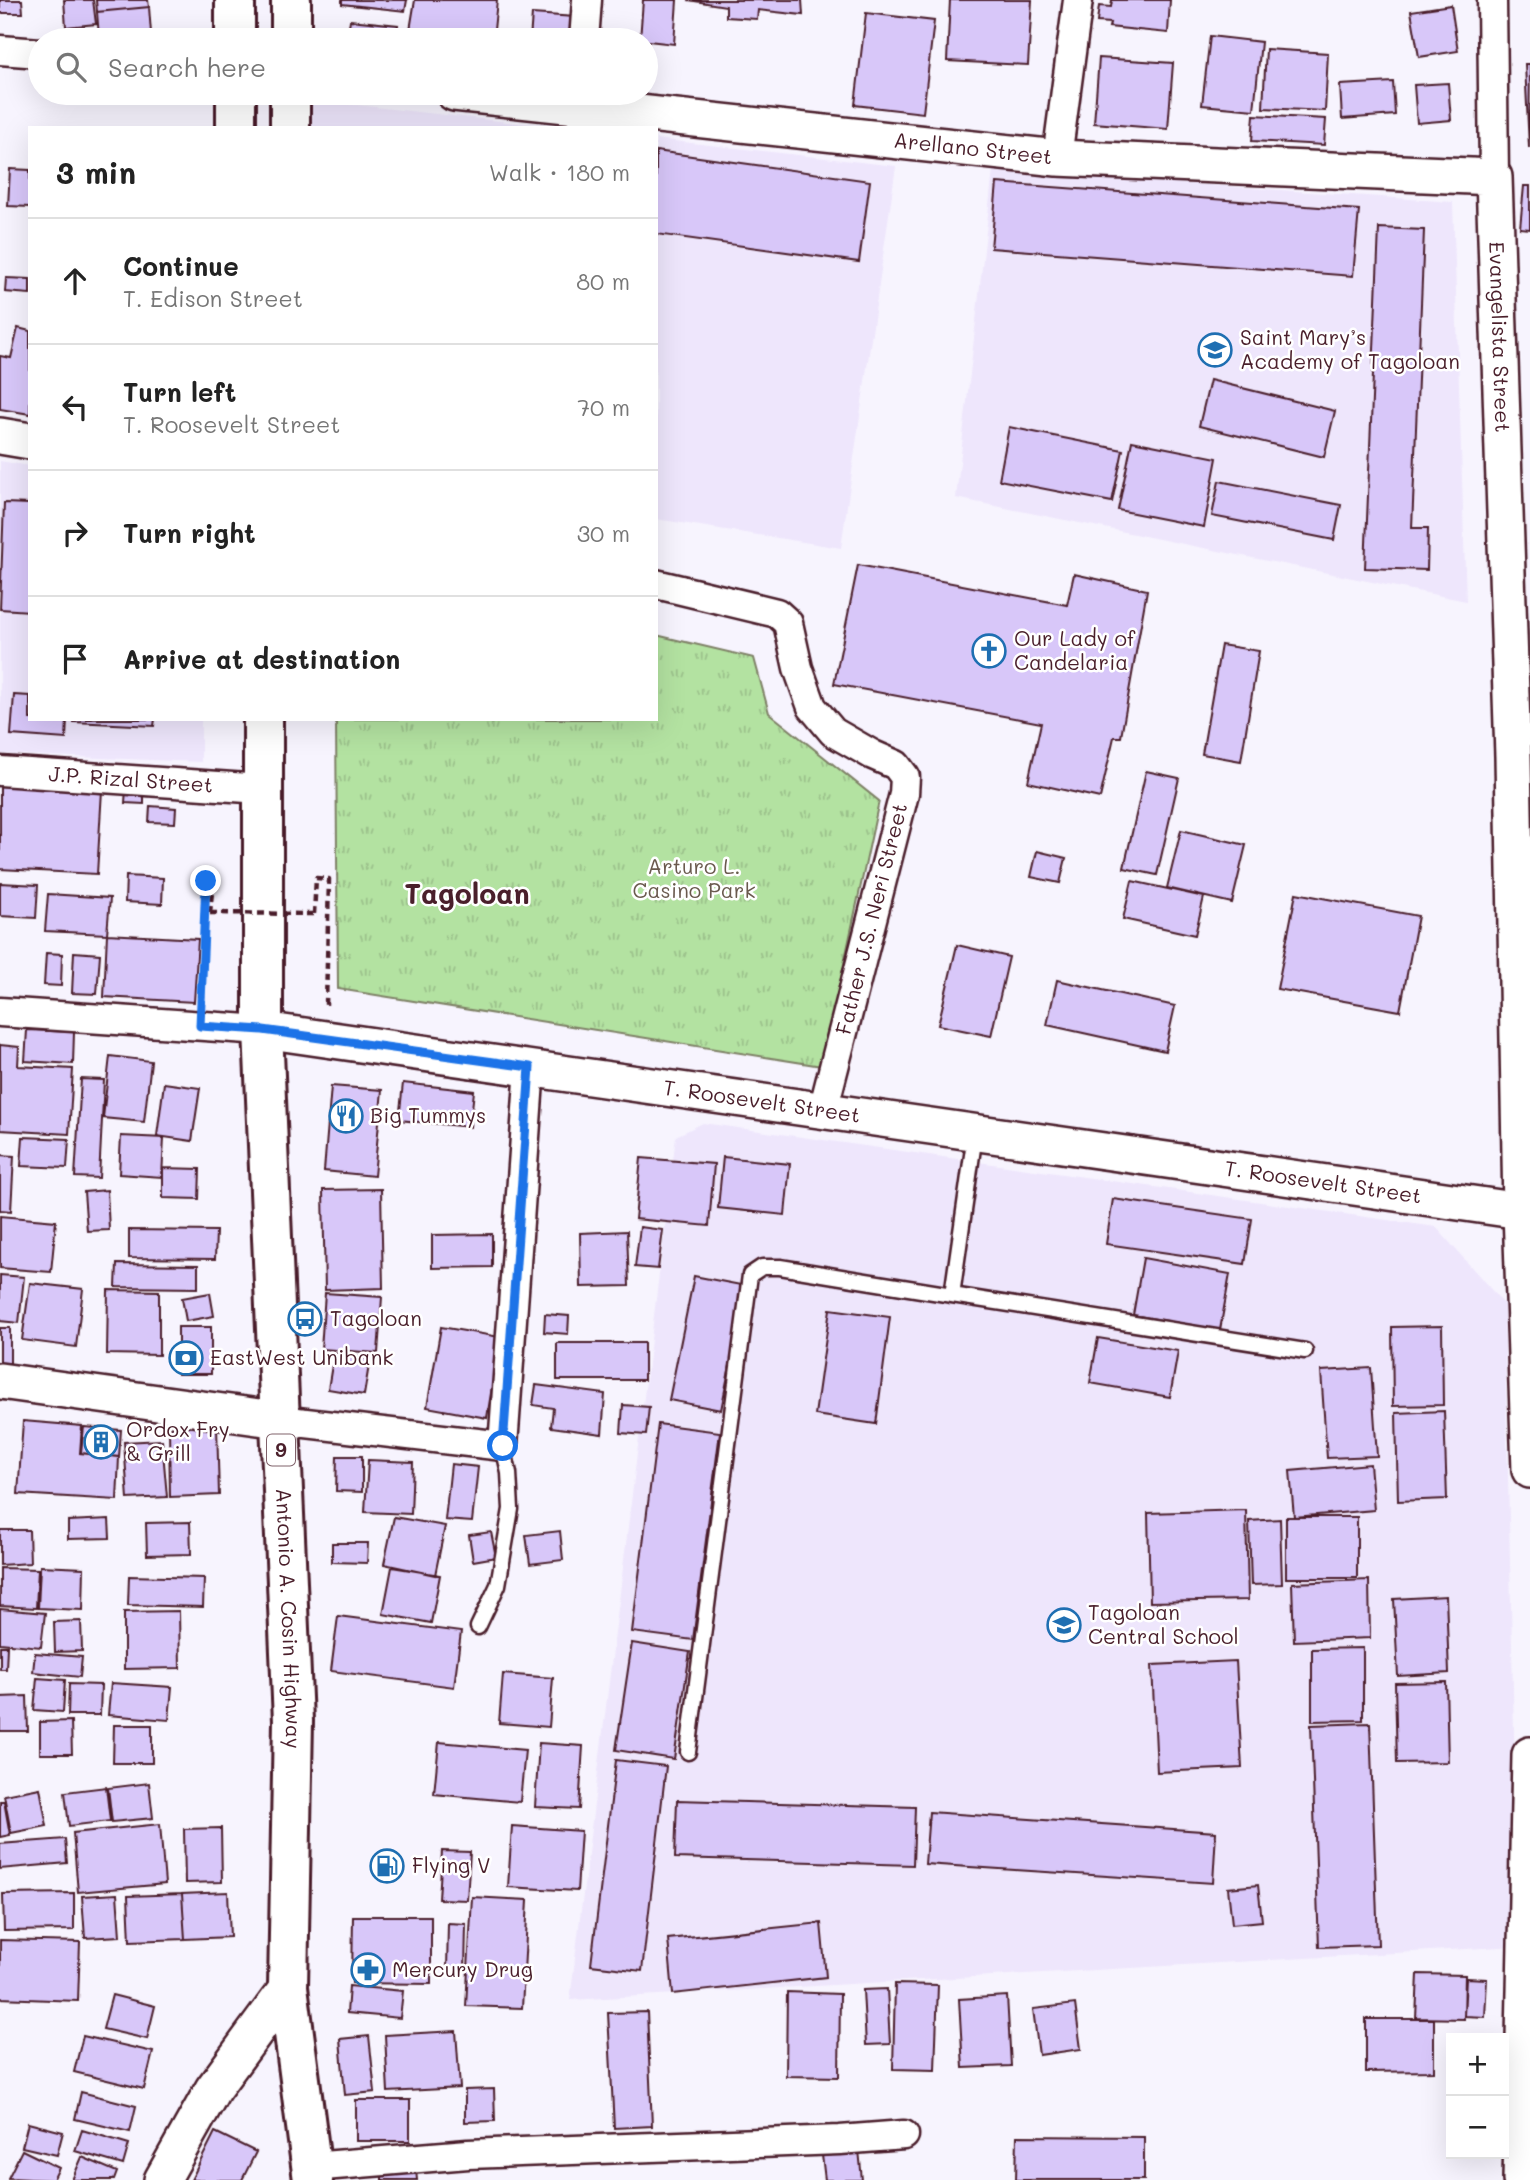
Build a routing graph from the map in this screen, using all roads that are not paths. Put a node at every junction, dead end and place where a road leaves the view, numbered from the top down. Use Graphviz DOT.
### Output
graph roads {
  1 [pos="235,0"];
  2 [pos="291,0"];
  3 [pos="587,0"];
  4 [pos="1078,0"];
  5 [pos="1492,0"];
  6 [pos="235,28"];
  7 [pos="291,28"];
  8 [pos="585,28"];
  9 [pos="0,50"];
  10 [pos="28,53"];
  11 [pos="236,105"];
  12 [pos="290,105"];
  13 [pos="628,105"];
  14 [pos="236,126"];
  15 [pos="290,126"];
  16 [pos="1057,158"];
  17 [pos="1494,177"];
  18 [pos="0,436"];
  19 [pos="28,440"];
  20 [pos="658,584"];
  21 [pos="263,721"];
  22 [pos="1521,756"];
  23 [pos="0,771"];
  24 [pos="262,789"];
  25 [pos="0,1012"];
  26 [pos="263,1030"];
  27 [pos="530,1067"];
  28 [pos="822,1110"];
  29 [pos="975,1134"];
  30 [pos="1525,1211"];
  31 [pos="952,1295"];
  32 [pos="1305,1351"];
  33 [pos="0,1381"];
  34 [pos="280,1420"];
  35 [pos="503,1446"];
  36 [pos="1530,1470"];
  37 [pos="478,1627"];
  38 [pos="688,1752"];
  39 [pos="1530,1755"];
  40 [pos="288,1987"];
  41 [pos="904,2135"];
  42 [pos="312,2174"];
  43 [pos="162,2180"];
  44 [pos="1521,2180"];
  1 -- 6 [label="highway"];
  2 -- 7 [label="highway"];
  3 -- 8 [label="street"];
  4 -- 16 [label="street"];
  5 -- 17 [label="street, Evangelista Street"];
  9 -- 10 [label="street"];
  11 -- 14 [label="highway"];
  12 -- 15 [label="highway"];
  13 -- 16 [label="street, Arellano Street"];
  16 -- 17 [label="street, Arellano Street"];
  17 -- 22 [label="street, Evangelista Street"];
  18 -- 19 [label="street"];
  20 -- 28 [label="street, Father J.S. Neri Street"];
  21 -- 24 [label="highway, Antonio A. Cosin Highway / 9"];
  22 -- 30 [label="street, Evangelista Street"];
  23 -- 24 [label="street, J.P. Rizal Street"];
  24 -- 26 [label="highway, Antonio A. Cosin Highway / 9"];
  25 -- 26 [label="street, T. Roosevelt Street"];
  26 -- 27 [label="street, T. Roosevelt Street"];
  26 -- 34 [label="highway, Antonio A. Cosin Highway / 9"];
  27 -- 28 [label="street, T. Roosevelt Street"];
  27 -- 35 [label="street"];
  28 -- 29 [label="street, T. Roosevelt Street"];
  29 -- 30 [label="street, T. Roosevelt Street"];
  29 -- 31 [label="lane"];
  30 -- 36 [label="street, Evangelista Street"];
  31 -- 32 [label="lane"];
  31 -- 38 [label="lane"];
  33 -- 34 [label="street"];
  34 -- 35 [label="street"];
  34 -- 40 [label="highway, Antonio A. Cosin Highway / 9"];
  35 -- 37 [label="lane"];
  39 -- 44 [label="street"];
  40 -- 42 [label="highway, Antonio A. Cosin Highway / 9"];
  40 -- 43 [label="street"];
  41 -- 42 [label="street"];
}
